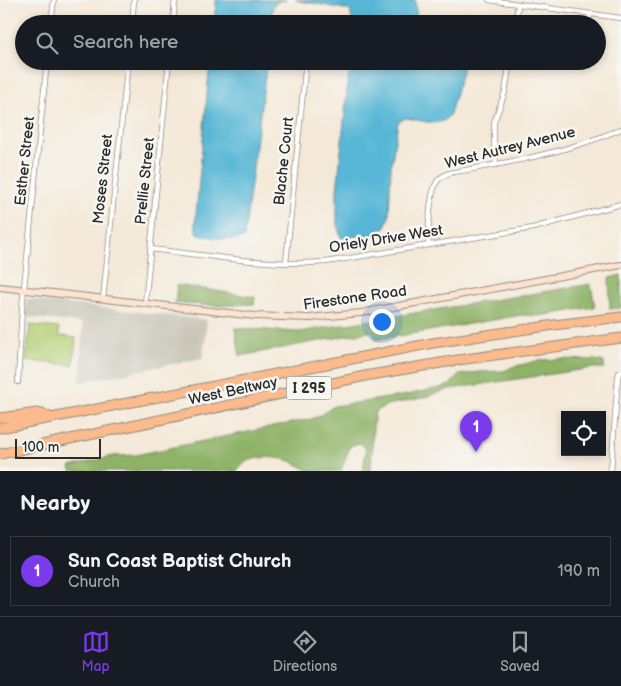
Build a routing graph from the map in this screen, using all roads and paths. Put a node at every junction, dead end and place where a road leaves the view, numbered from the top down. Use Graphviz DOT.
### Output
graph roads {
  1 [pos="54,0"];
  2 [pos="134,0"];
  3 [pos="176,0"];
  4 [pos="489,0"];
  5 [pos="518,5"];
  6 [pos="590,14"];
  7 [pos="52,15"];
  8 [pos="133,15"];
  9 [pos="174,15"];
  10 [pos="516,15"];
  11 [pos="598,15"];
  12 [pos="606,16"];
  13 [pos="621,18"];
  14 [pos="47,70"];
  15 [pos="127,70"];
  16 [pos="168,70"];
  17 [pos="305,70"];
  18 [pos="509,70"];
  19 [pos="621,129"];
  20 [pos="496,165"];
  21 [pos="621,204"];
  22 [pos="428,244"];
  23 [pos="151,249"];
  24 [pos="286,263"];
  25 [pos="621,265"];
  26 [pos="0,287"];
  27 [pos="24,290"];
  28 [pos="102,299"];
  29 [pos="145,304"];
  30 [pos="621,317"];
  31 [pos="621,338"];
  32 [pos="620,372"];
  33 [pos="18,382"];
  34 [pos="50,417"];
  35 [pos="0,418"];
  36 [pos="0,428"];
  37 [pos="0,456"];
  38 [pos="611,471"];
  1 -- 7 [label="street"];
  2 -- 8 [label="street"];
  3 -- 9 [label="street"];
  4 -- 5 [label="street"];
  5 -- 6 [label="street"];
  5 -- 10 [label="street"];
  6 -- 11 [label="street"];
  12 -- 13 [label="street"];
  14 -- 27 [label="street, Esther Street"];
  15 -- 28 [label="street, Moses Street"];
  16 -- 23 [label="street, Prellie Street"];
  17 -- 24 [label="street, Blache Court"];
  18 -- 20 [label="street"];
  19 -- 20 [label="street, West Autrey Avenue"];
  20 -- 22 [label="street, West Autrey Avenue"];
  21 -- 22 [label="street, Oriely Drive West"];
  22 -- 24 [label="street, Oriely Drive West"];
  23 -- 24 [label="street, Oriely Drive West"];
  23 -- 29 [label="street, Prellie Street"];
  25 -- 29 [label="street, Firestone Road"];
  26 -- 27 [label="street, Firestone Road"];
  27 -- 28 [label="street, Firestone Road"];
  27 -- 33 [label="street, Esther Street"];
  28 -- 29 [label="street, Firestone Road"];
  30 -- 34 [label="highway, West Beltway / I 295"];
  31 -- 37 [label="highway, West Beltway / I 295"];
  32 -- 38 [label="street"];
  34 -- 35 [label="highway"];
  34 -- 36 [label="highway, West Beltway / I 295"];
}
